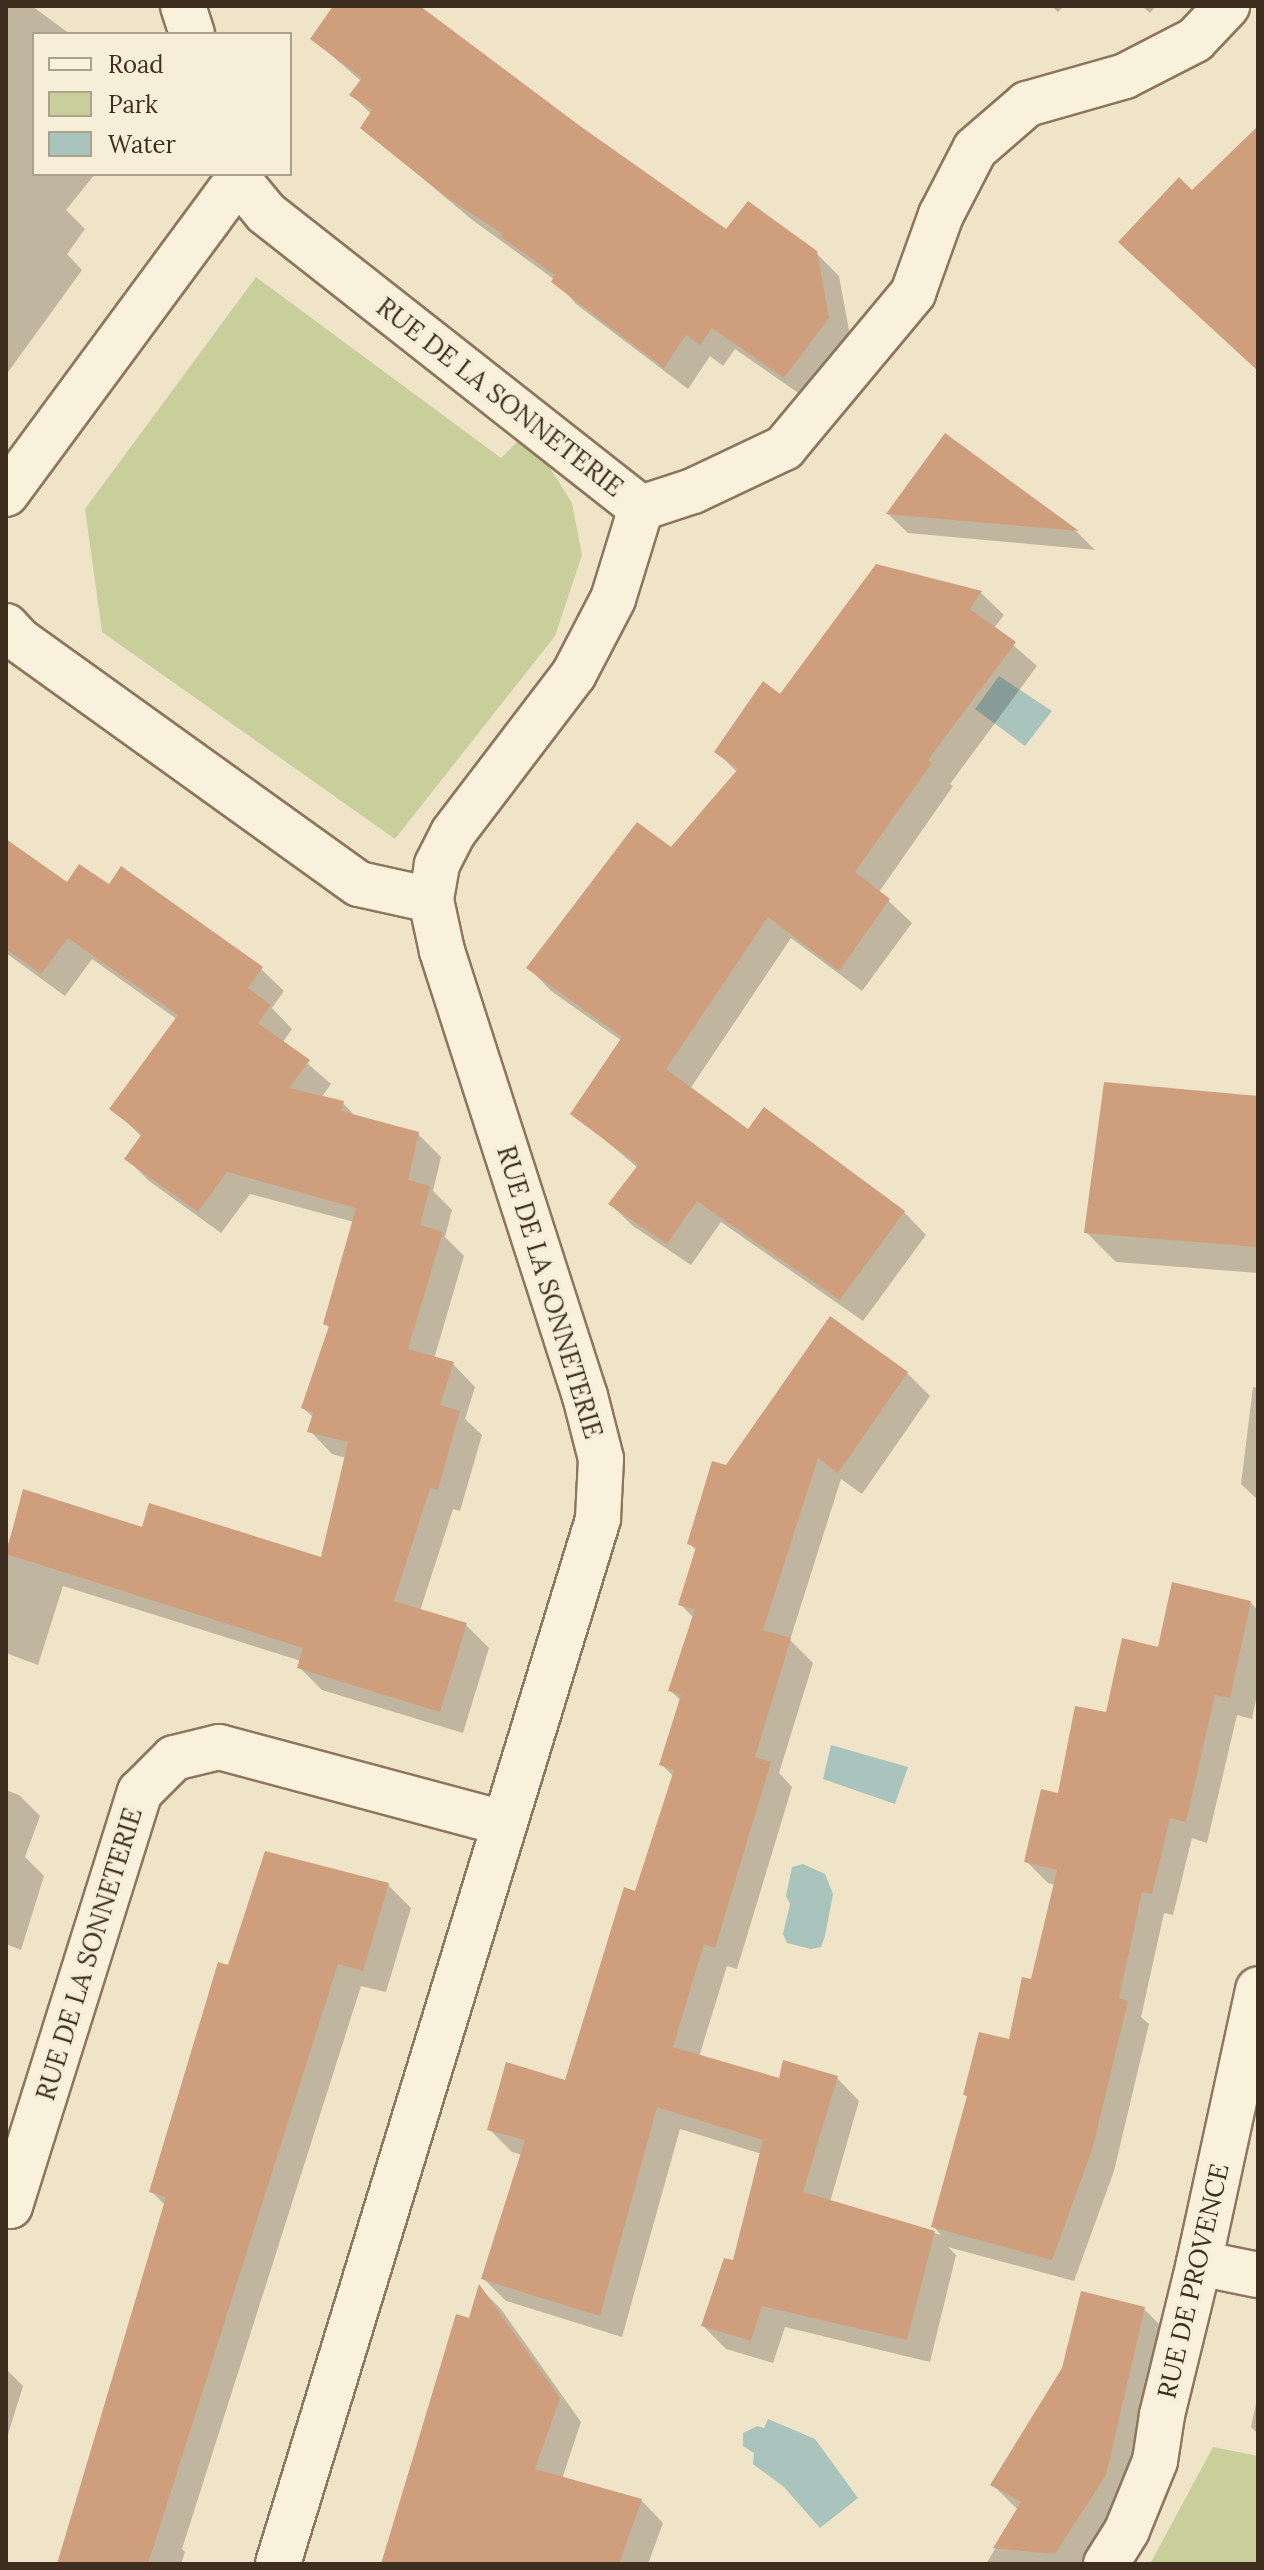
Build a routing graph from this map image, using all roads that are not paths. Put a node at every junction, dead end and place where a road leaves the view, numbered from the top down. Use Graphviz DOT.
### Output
graph roads {
  1 [pos="183,6"];
  2 [pos="1227,6"];
  3 [pos="191,32"];
  4 [pos="238,176"];
  5 [pos="6,494"];
  6 [pos="641,508"];
  7 [pos="6,626"];
  8 [pos="431,900"];
  9 [pos="503,1823"];
  10 [pos="1258,1989"];
  11 [pos="6,2205"];
  12 [pos="1199,2263"];
  13 [pos="1258,2275"];
  14 [pos="278,2564"];
  15 [pos="1106,2564"];
  1 -- 3 [label="street"];
  2 -- 6 [label="street"];
  4 -- 5 [label="street, RUE DE LA SONNETERIE"];
  4 -- 6 [label="street, RUE DE LA SONNETERIE"];
  6 -- 8 [label="street, RUE DE LA SONNETERIE"];
  7 -- 8 [label="street"];
  8 -- 9 [label="street, RUE DE LA SONNETERIE"];
  9 -- 11 [label="street, RUE DE LA SONNETERIE"];
  9 -- 14 [label="street, RUE DE LA SONNETERIE"];
  10 -- 12 [label="street, RUE DE PROVENCE"];
  12 -- 13 [label="street"];
  12 -- 15 [label="street, RUE DE PROVENCE"];
}
